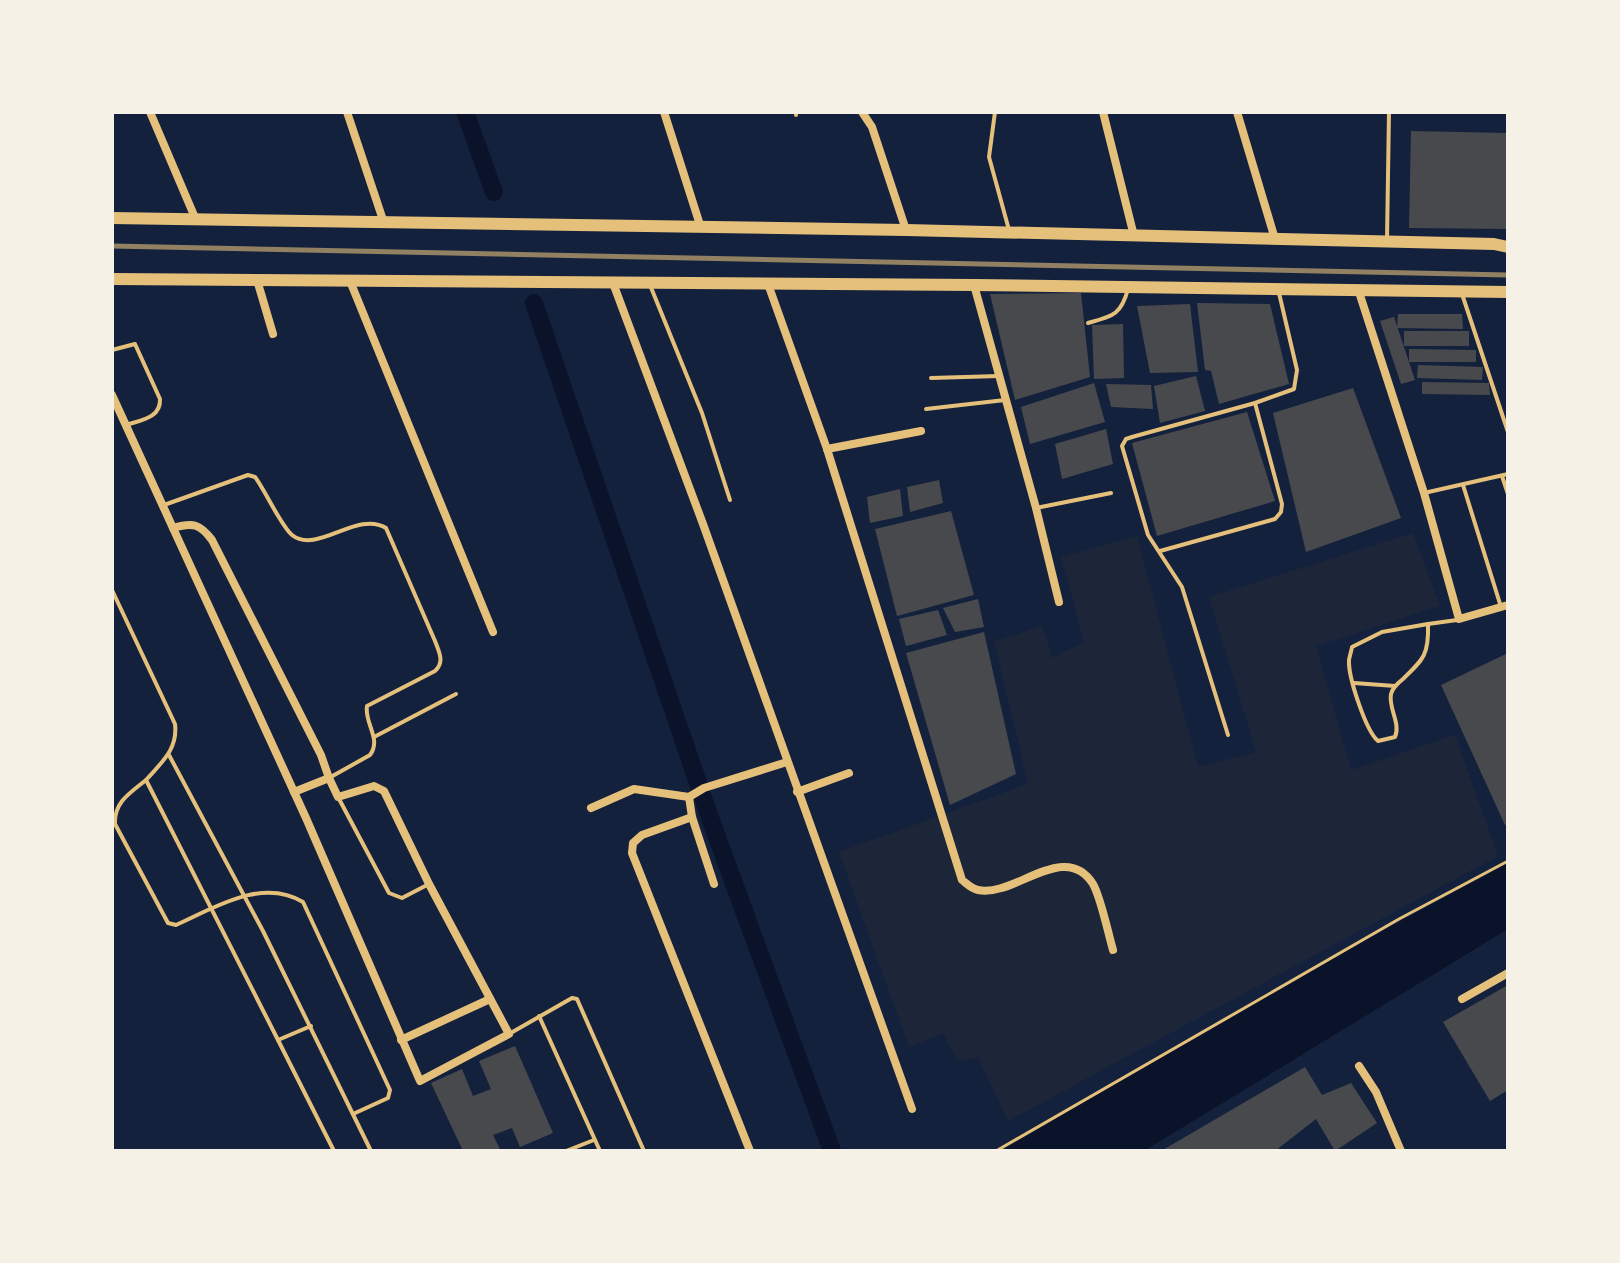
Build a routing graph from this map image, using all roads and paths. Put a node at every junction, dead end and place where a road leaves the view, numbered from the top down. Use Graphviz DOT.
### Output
graph roads {
  1 [pos="150,112"];
  2 [pos="347,112"];
  3 [pos="664,112"];
  4 [pos="862,112"];
  5 [pos="995,112"];
  6 [pos="1103,112"];
  7 [pos="1237,112"];
  8 [pos="1389,112"];
  9 [pos="112,218"];
  10 [pos="196,220"];
  11 [pos="384,223"];
  12 [pos="701,228"];
  13 [pos="906,230"];
  14 [pos="1010,232"];
  15 [pos="1134,236"];
  16 [pos="1275,239"];
  17 [pos="1387,241"];
  18 [pos="1508,245"];
  19 [pos="112,279"];
  20 [pos="257,280"];
  21 [pos="350,281"];
  22 [pos="613,283"];
  23 [pos="649,283"];
  24 [pos="768,284"];
  25 [pos="974,285"];
  26 [pos="1129,287"];
  27 [pos="1279,291"];
  28 [pos="1359,292"];
  29 [pos="1461,293"];
  30 [pos="1505,293"];
  31 [pos="1088,323"];
  32 [pos="273,334"];
  33 [pos="112,350"];
  34 [pos="999,376"];
  35 [pos="931,378"];
  36 [pos="112,395"];
  37 [pos="1005,400"];
  38 [pos="1255,403"];
  39 [pos="926,409"];
  40 [pos="124,426"];
  41 [pos="921,431"];
  42 [pos="1508,432"];
  43 [pos="827,449"];
  44 [pos="1505,475"];
  45 [pos="1463,485"];
  46 [pos="1111,493"];
  47 [pos="1424,493"];
  48 [pos="1508,494"];
  49 [pos="730,500"];
  50 [pos="161,506"];
  51 [pos="1036,508"];
  52 [pos="173,528"];
  53 [pos="1160,551"];
  54 [pos="112,590"];
  55 [pos="1059,602"];
  56 [pos="1504,606"];
  57 [pos="1459,619"];
  58 [pos="1428,624"];
  59 [pos="493,632"];
  60 [pos="1353,683"];
  61 [pos="1395,686"];
  62 [pos="456,694"];
  63 [pos="1228,735"];
  64 [pos="374,737"];
  65 [pos="169,755"];
  66 [pos="787,762"];
  67 [pos="849,773"];
  68 [pos="329,778"];
  69 [pos="146,780"];
  70 [pos="294,792"];
  71 [pos="797,792"];
  72 [pos="338,797"];
  73 [pos="689,797"];
  74 [pos="591,808"];
  75 [pos="692,817"];
  76 [pos="1508,861"];
  77 [pos="429,884"];
  78 [pos="714,884"];
  79 [pos="244,896"];
  80 [pos="210,909"];
  81 [pos="1113,950"];
  82 [pos="1508,973"];
  83 [pos="490,999"];
  84 [pos="1462,999"];
  85 [pos="539,1016"];
  86 [pos="311,1026"];
  87 [pos="509,1034"];
  88 [pos="278,1040"];
  89 [pos="401,1040"];
  90 [pos="1359,1066"];
  91 [pos="912,1109"];
  92 [pos="353,1114"];
  93 [pos="594,1139"];
  94 [pos="334,1151"];
  95 [pos="371,1151"];
  96 [pos="566,1151"];
  97 [pos="600,1151"];
  98 [pos="644,1151"];
  99 [pos="750,1151"];
  100 [pos="996,1151"];
  101 [pos="1401,1151"];
  1 -- 10 [label="street"];
  2 -- 11 [label="street"];
  3 -- 12 [label="street"];
  4 -- 13 [label="street"];
  5 -- 14 [label="lane"];
  6 -- 15 [label="street"];
  7 -- 16 [label="street"];
  8 -- 17 [label="lane"];
  9 -- 10 [label="main road"];
  10 -- 11 [label="main road"];
  11 -- 12 [label="main road"];
  12 -- 13 [label="main road"];
  13 -- 14 [label="main road"];
  14 -- 15 [label="main road"];
  15 -- 16 [label="main road"];
  16 -- 17 [label="main road"];
  17 -- 18 [label="main road"];
  19 -- 20 [label="main road"];
  20 -- 21 [label="main road"];
  20 -- 32 [label="street"];
  21 -- 22 [label="main road"];
  21 -- 59 [label="street"];
  22 -- 23 [label="main road"];
  22 -- 66 [label="street"];
  23 -- 24 [label="main road"];
  23 -- 49 [label="lane"];
  24 -- 25 [label="main road"];
  24 -- 43 [label="street"];
  25 -- 26 [label="main road"];
  25 -- 34 [label="street"];
  26 -- 27 [label="main road"];
  26 -- 31 [label="lane"];
  27 -- 28 [label="main road"];
  27 -- 38 [label="lane"];
  28 -- 29 [label="main road"];
  28 -- 47 [label="street"];
  29 -- 30 [label="main road"];
  29 -- 42 [label="lane"];
  33 -- 40 [label="lane"];
  34 -- 35 [label="lane"];
  34 -- 37 [label="street"];
  36 -- 40 [label="street"];
  37 -- 39 [label="lane"];
  37 -- 51 [label="street"];
  38 -- 53 [label="lane"];
  38 -- 53 [label="lane"];
  40 -- 50 [label="street"];
  41 -- 43 [label="street"];
  43 -- 81 [label="street"];
  44 -- 45 [label="lane"];
  44 -- 48 [label="lane"];
  45 -- 47 [label="lane"];
  45 -- 56 [label="lane"];
  46 -- 51 [label="lane"];
  47 -- 57 [label="street"];
  50 -- 52 [label="street"];
  50 -- 64 [label="lane"];
  51 -- 55 [label="street"];
  52 -- 68 [label="street"];
  52 -- 70 [label="street"];
  53 -- 63 [label="lane"];
  54 -- 65 [label="lane"];
  56 -- 57 [label="street"];
  57 -- 58 [label="lane"];
  58 -- 60 [label="lane"];
  58 -- 61 [label="lane"];
  60 -- 61 [label="lane"];
  60 -- 61 [label="lane"];
  62 -- 64 [label="lane"];
  64 -- 68 [label="lane"];
  65 -- 69 [label="lane"];
  65 -- 79 [label="lane"];
  66 -- 71 [label="street"];
  66 -- 73 [label="street"];
  67 -- 71 [label="street"];
  68 -- 70 [label="street"];
  68 -- 72 [label="street"];
  69 -- 80 [label="lane"];
  69 -- 80 [label="lane"];
  70 -- 89 [label="street"];
  71 -- 91 [label="street"];
  72 -- 77 [label="street"];
  72 -- 77 [label="lane"];
  73 -- 74 [label="street"];
  73 -- 75 [label="street"];
  75 -- 78 [label="street"];
  75 -- 99 [label="street"];
  76 -- 100 [label="path"];
  77 -- 83 [label="street"];
  79 -- 80 [label="lane"];
  79 -- 86 [label="lane"];
  79 -- 92 [label="lane"];
  80 -- 88 [label="lane"];
  82 -- 84 [label="street"];
  83 -- 87 [label="street"];
  83 -- 89 [label="street"];
  85 -- 87 [label="lane"];
  85 -- 93 [label="lane"];
  85 -- 98 [label="lane"];
  86 -- 88 [label="lane"];
  86 -- 92 [label="lane"];
  87 -- 89 [label="street"];
  88 -- 94 [label="lane"];
  90 -- 101 [label="street"];
  92 -- 95 [label="lane"];
  93 -- 96 [label="lane"];
  93 -- 97 [label="lane"];
}
